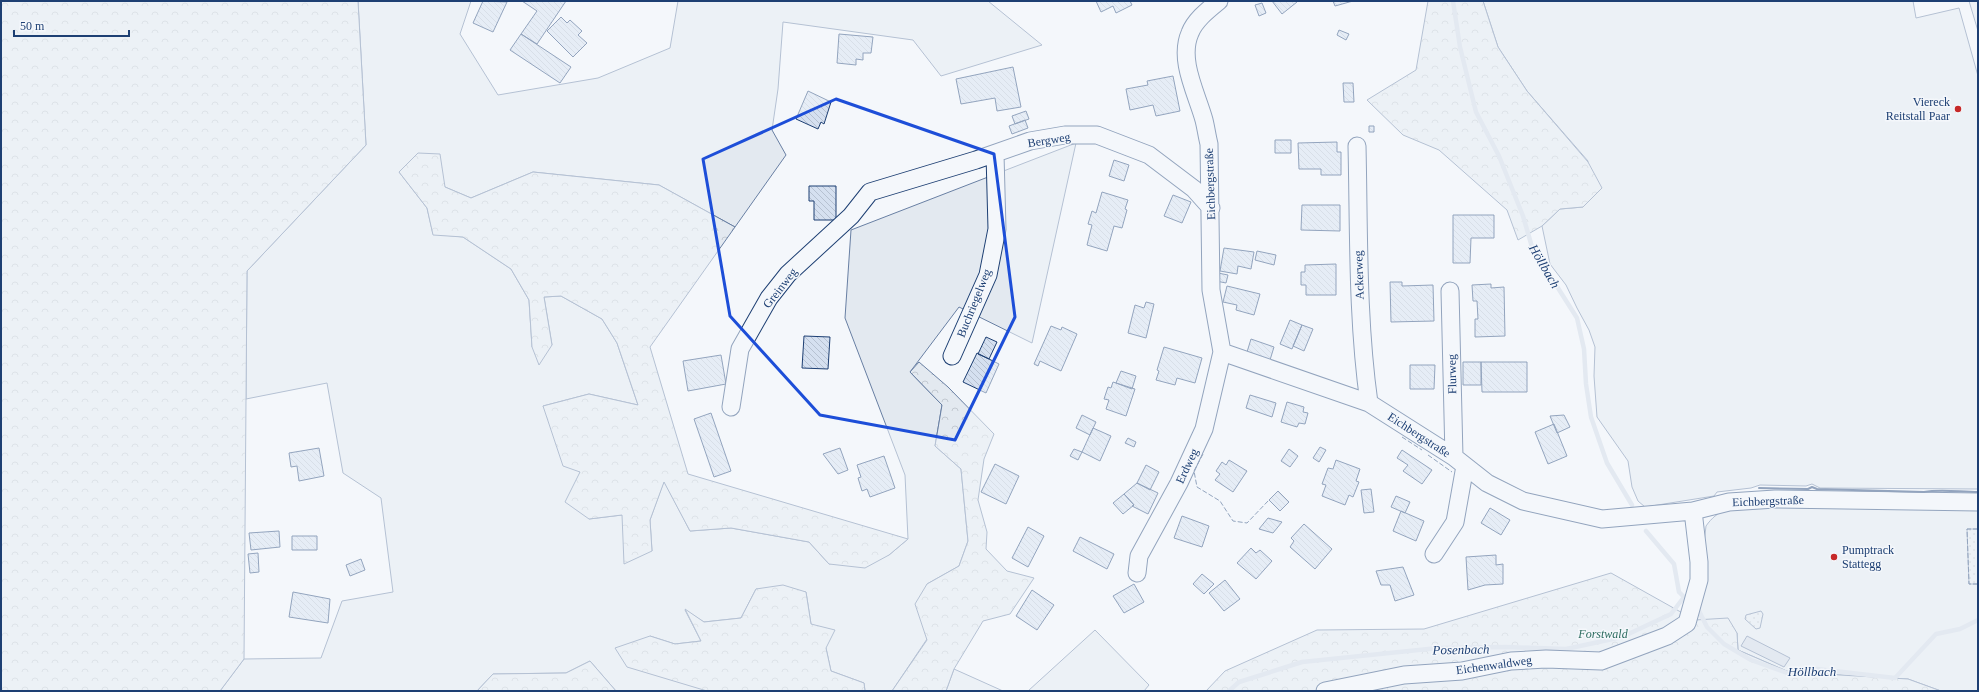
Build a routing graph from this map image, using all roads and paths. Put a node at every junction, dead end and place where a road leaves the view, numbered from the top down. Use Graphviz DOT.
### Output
graph roads {
  1 [pos="1218,1"];
  2 [pos="1357,146"];
  3 [pos="994,154"];
  4 [pos="870,192"];
  5 [pos="1211,208"];
  6 [pos="1450,291"];
  7 [pos="1222,352"];
  8 [pos="952,356"];
  9 [pos="1369,403"];
  10 [pos="731,407"];
  11 [pos="1459,461"];
  12 [pos="1978,502"];
  13 [pos="1693,511"];
  14 [pos="1434,554"];
  15 [pos="1137,573"];
  16 [pos="1325,691"];
  1 -- 5 [label="street, Eichbergstraße"];
  2 -- 9 [label="street, Ackerweg"];
  3 -- 4 [label="street, Bergweg"];
  3 -- 5 [label="street, Bergweg"];
  3 -- 8 [label="street, Buchriegelweg"];
  4 -- 10 [label="street, Greinweg"];
  5 -- 7 [label="street, Eichbergstraße"];
  6 -- 11 [label="street, Flurweg"];
  7 -- 9 [label="street, Eichbergstraße"];
  7 -- 15 [label="street, Erdweg"];
  9 -- 11 [label="street, Eichbergstraße"];
  11 -- 13 [label="street, Eichbergstraße"];
  11 -- 14 [label="street, Flurweg"];
  12 -- 13 [label="street, Eichbergstraße"];
  13 -- 16 [label="street, Eichenwaldweg"];
}
